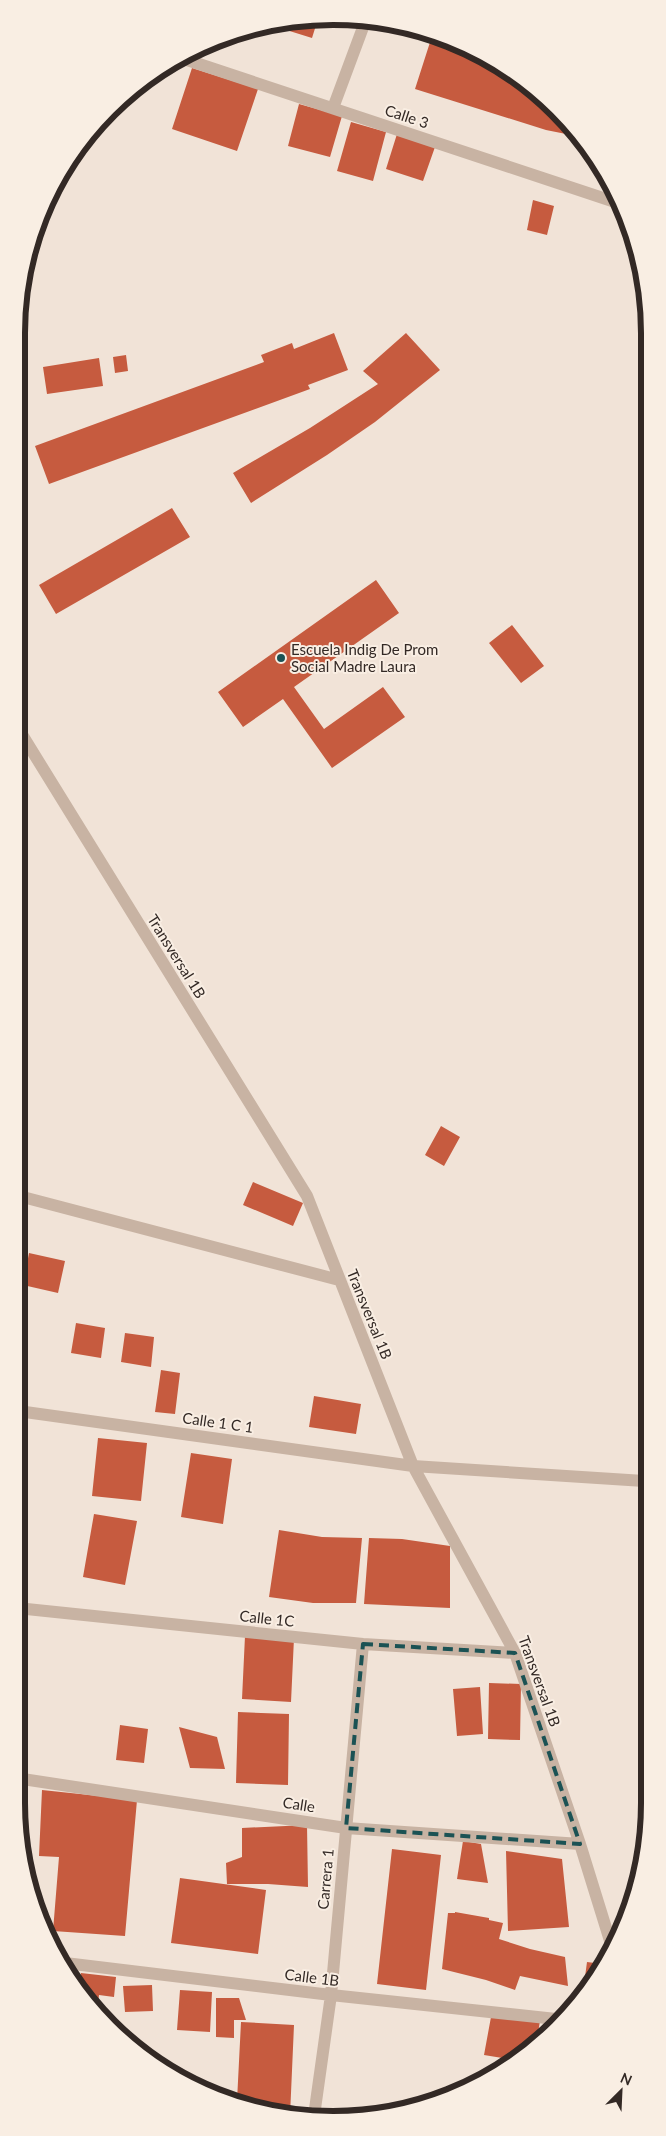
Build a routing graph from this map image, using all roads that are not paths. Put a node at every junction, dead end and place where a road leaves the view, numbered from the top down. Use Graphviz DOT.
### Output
graph roads {
  1 [pos="362,27"];
  2 [pos="189,61"];
  3 [pos="332,108"];
  4 [pos="611,201"];
  5 [pos="25,741"];
  6 [pos="25,1198"];
  7 [pos="339,1280"];
  8 [pos="25,1412"];
  9 [pos="413,1466"];
  10 [pos="641,1481"];
  11 [pos="25,1609"];
  12 [pos="363,1644"];
  13 [pos="515,1653"];
  14 [pos="25,1779"];
  15 [pos="346,1828"];
  16 [pos="580,1844"];
  17 [pos="609,1938"];
  18 [pos="71,1965"];
  19 [pos="331,1995"];
  20 [pos="553,2019"];
  21 [pos="315,2110"];
  1 -- 3 [label="street"];
  2 -- 3 [label="street, Calle 3"];
  3 -- 4 [label="street, Calle 3"];
  5 -- 7 [label="street, Transversal 1B"];
  6 -- 7 [label="street"];
  7 -- 9 [label="street, Transversal 1B"];
  8 -- 9 [label="street, Calle 1 C 1"];
  9 -- 10 [label="street, Calle 1 C 1"];
  9 -- 13 [label="street, Transversal 1B"];
  11 -- 12 [label="street, Calle 1C"];
  12 -- 13 [label="street, Calle 1C"];
  12 -- 15 [label="street, Carrera 1"];
  13 -- 16 [label="street, Transversal 1B"];
  14 -- 15 [label="street, Calle"];
  15 -- 16 [label="street, Calle"];
  15 -- 19 [label="street, Carrera 1"];
  16 -- 17 [label="street, Transversal 1B"];
  18 -- 19 [label="street, Calle 1B"];
  19 -- 20 [label="street, Calle 1B"];
  19 -- 21 [label="street, Carrera 1"];
}
